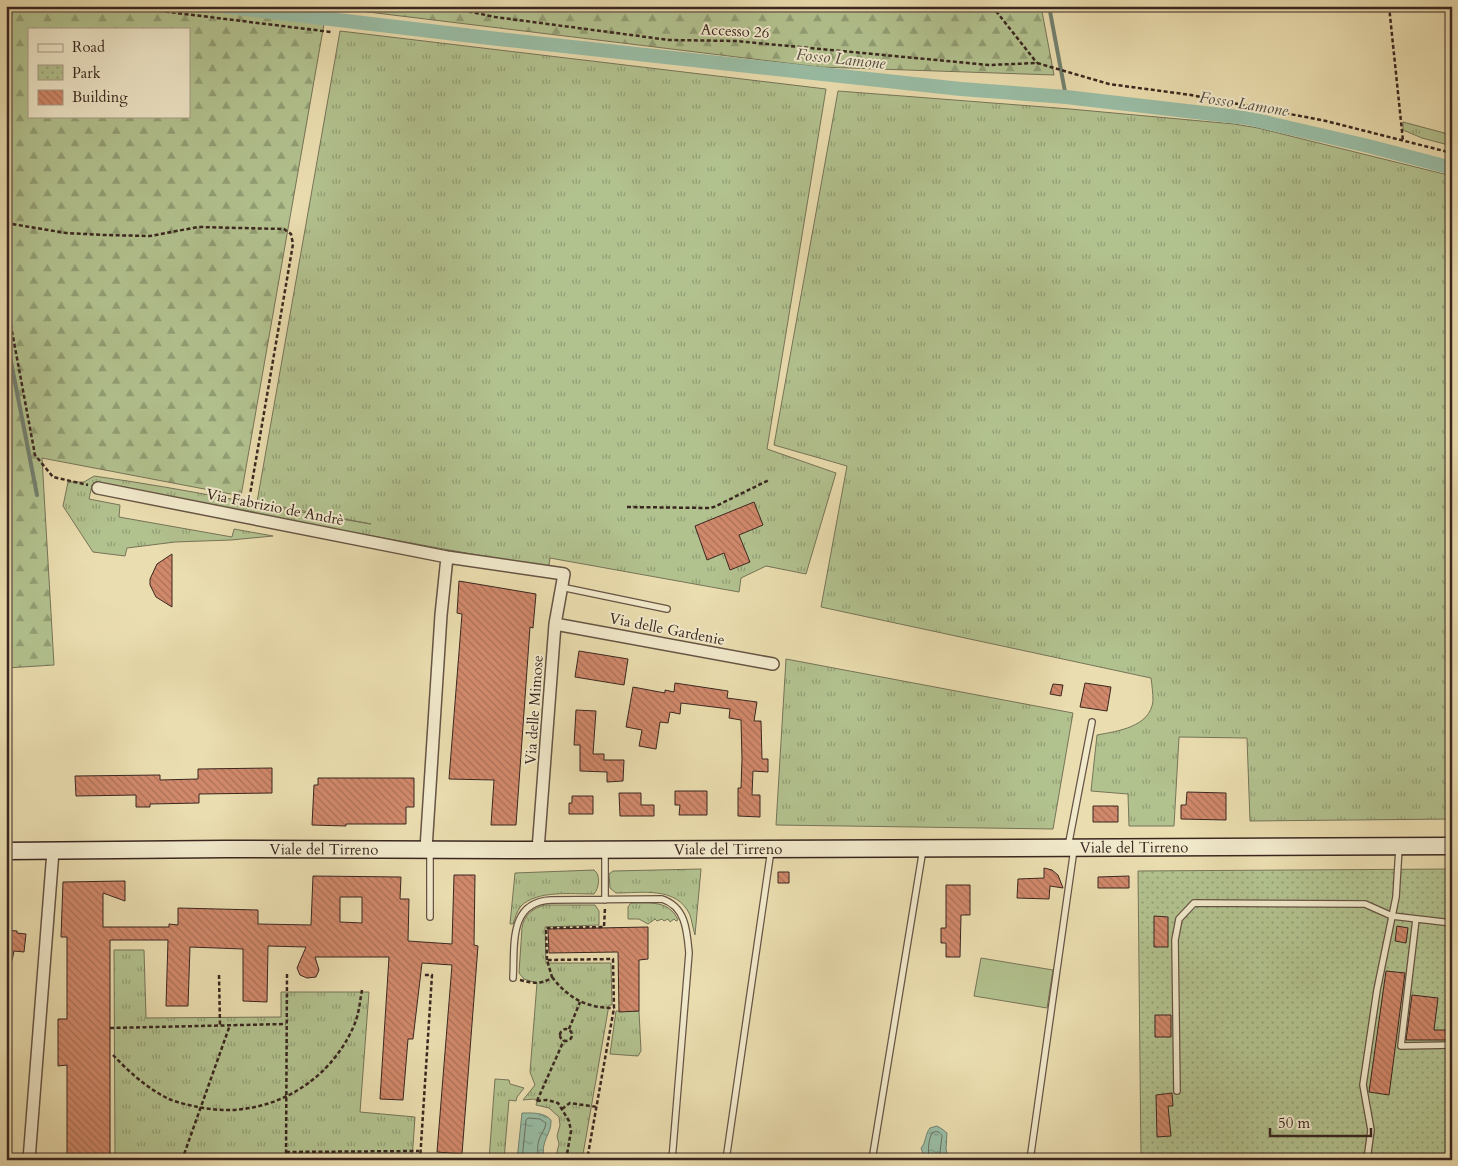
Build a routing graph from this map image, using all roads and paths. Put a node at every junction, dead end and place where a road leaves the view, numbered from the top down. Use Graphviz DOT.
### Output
graph roads {
  1 [pos="120,6"];
  2 [pos="443,6"];
  3 [pos="992,6"];
  4 [pos="1389,6"];
  5 [pos="330,32"];
  6 [pos="1037,63"];
  7 [pos="1403,141"];
  8 [pos="1452,153"];
  9 [pos="6,223"];
  10 [pos="6,299"];
  11 [pos="768,480"];
  12 [pos="98,488"];
  13 [pos="627,507"];
  14 [pos="669,508"];
  15 [pos="668,514"];
  16 [pos="246,516"];
  17 [pos="447,557"];
  18 [pos="564,574"];
  19 [pos="561,586"];
  20 [pos="667,609"];
  21 [pos="555,624"];
  22 [pos="773,664"];
  23 [pos="1092,722"];
  24 [pos="1399,846"];
  25 [pos="1452,846"];
  26 [pos="923,847"];
  27 [pos="1071,847"];
  28 [pos="771,848"];
  29 [pos="428,849"];
  30 [pos="604,849"];
  31 [pos="538,850"];
  32 [pos="6,851"];
  33 [pos="53,851"];
  34 [pos="605,900"];
  35 [pos="1392,916"];
  36 [pos="430,917"];
  37 [pos="1416,919"];
  38 [pos="1452,923"];
  39 [pos="547,960"];
  40 [pos="287,972"];
  41 [pos="219,975"];
  42 [pos="423,975"];
  43 [pos="552,977"];
  44 [pos="512,978"];
  45 [pos="362,990"];
  46 [pos="580,1002"];
  47 [pos="614,1008"];
  48 [pos="286,1024"];
  49 [pos="230,1025"];
  50 [pos="220,1026"];
  51 [pos="110,1028"];
  52 [pos="569,1029"];
  53 [pos="564,1040"];
  54 [pos="1452,1045"];
  55 [pos="113,1055"];
  56 [pos="1177,1091"];
  57 [pos="286,1097"];
  58 [pos="597,1107"];
  59 [pos="200,1108"];
  60 [pos="562,1109"];
  61 [pos="419,1151"];
  62 [pos="286,1152"];
  63 [pos="28,1160"];
  64 [pos="182,1160"];
  65 [pos="286,1160"];
  66 [pos="420,1160"];
  67 [pos="566,1160"];
  68 [pos="587,1160"];
  69 [pos="672,1160"];
  70 [pos="726,1160"];
  71 [pos="872,1160"];
  72 [pos="1030,1160"];
  73 [pos="1367,1160"];
  1 -- 5 [label="path"];
  2 -- 6 [label="path, Accesso 26"];
  3 -- 6 [label="path"];
  4 -- 7 [label="path"];
  6 -- 7 [label="path, Accesso 26"];
  7 -- 8 [label="path, Accesso 26"];
  9 -- 16 [label="path"];
  10 -- 12 [label="path"];
  11 -- 14 [label="path"];
  12 -- 16 [label="street, Via Fabrizio de Andrè"];
  13 -- 14 [label="path"];
  14 -- 15 [label="path"];
  16 -- 17 [label="street, Via Fabrizio de Andrè"];
  17 -- 18 [label="street, Via Fabrizio de Andrè"];
  17 -- 29 [label="street"];
  18 -- 19 [label="street, Via delle Mimose"];
  19 -- 20 [label="lane"];
  19 -- 21 [label="street, Via delle Mimose"];
  21 -- 22 [label="street, Via delle Gardenie"];
  21 -- 31 [label="street, Via delle Mimose"];
  23 -- 27 [label="lane"];
  24 -- 25 [label="main road, Viale del Tirreno"];
  24 -- 27 [label="main road, Viale del Tirreno"];
  24 -- 35 [label="lane"];
  26 -- 27 [label="main road, Viale del Tirreno"];
  26 -- 28 [label="main road, Viale del Tirreno"];
  26 -- 71 [label="lane"];
  27 -- 72 [label="lane"];
  28 -- 30 [label="main road, Viale del Tirreno"];
  28 -- 70 [label="lane"];
  29 -- 31 [label="main road, Viale del Tirreno"];
  29 -- 33 [label="main road, Viale del Tirreno"];
  29 -- 36 [label="lane"];
  30 -- 31 [label="main road, Viale del Tirreno"];
  30 -- 34 [label="lane"];
  32 -- 33 [label="main road, Viale del Tirreno"];
  33 -- 63 [label="street"];
  34 -- 39 [label="path"];
  34 -- 44 [label="lane"];
  34 -- 69 [label="lane"];
  35 -- 37 [label="lane"];
  35 -- 56 [label="lane"];
  35 -- 73 [label="lane"];
  37 -- 38 [label="lane"];
  37 -- 54 [label="lane"];
  39 -- 43 [label="path"];
  39 -- 47 [label="path"];
  40 -- 48 [label="path"];
  41 -- 50 [label="path"];
  42 -- 61 [label="path"];
  43 -- 44 [label="path"];
  43 -- 46 [label="path"];
  45 -- 57 [label="path"];
  46 -- 47 [label="path"];
  46 -- 52 [label="path"];
  47 -- 58 [label="path"];
  48 -- 49 [label="path"];
  48 -- 57 [label="path"];
  49 -- 50 [label="path"];
  49 -- 59 [label="path"];
  50 -- 51 [label="path"];
  52 -- 53 [label="path"];
  52 -- 53 [label="path"];
  53 -- 60 [label="path"];
  55 -- 59 [label="path"];
  57 -- 59 [label="path"];
  57 -- 62 [label="path"];
  58 -- 60 [label="path"];
  58 -- 68 [label="path"];
  59 -- 64 [label="path"];
  60 -- 67 [label="path"];
  61 -- 62 [label="path"];
  61 -- 66 [label="path"];
  62 -- 65 [label="path"];
}
